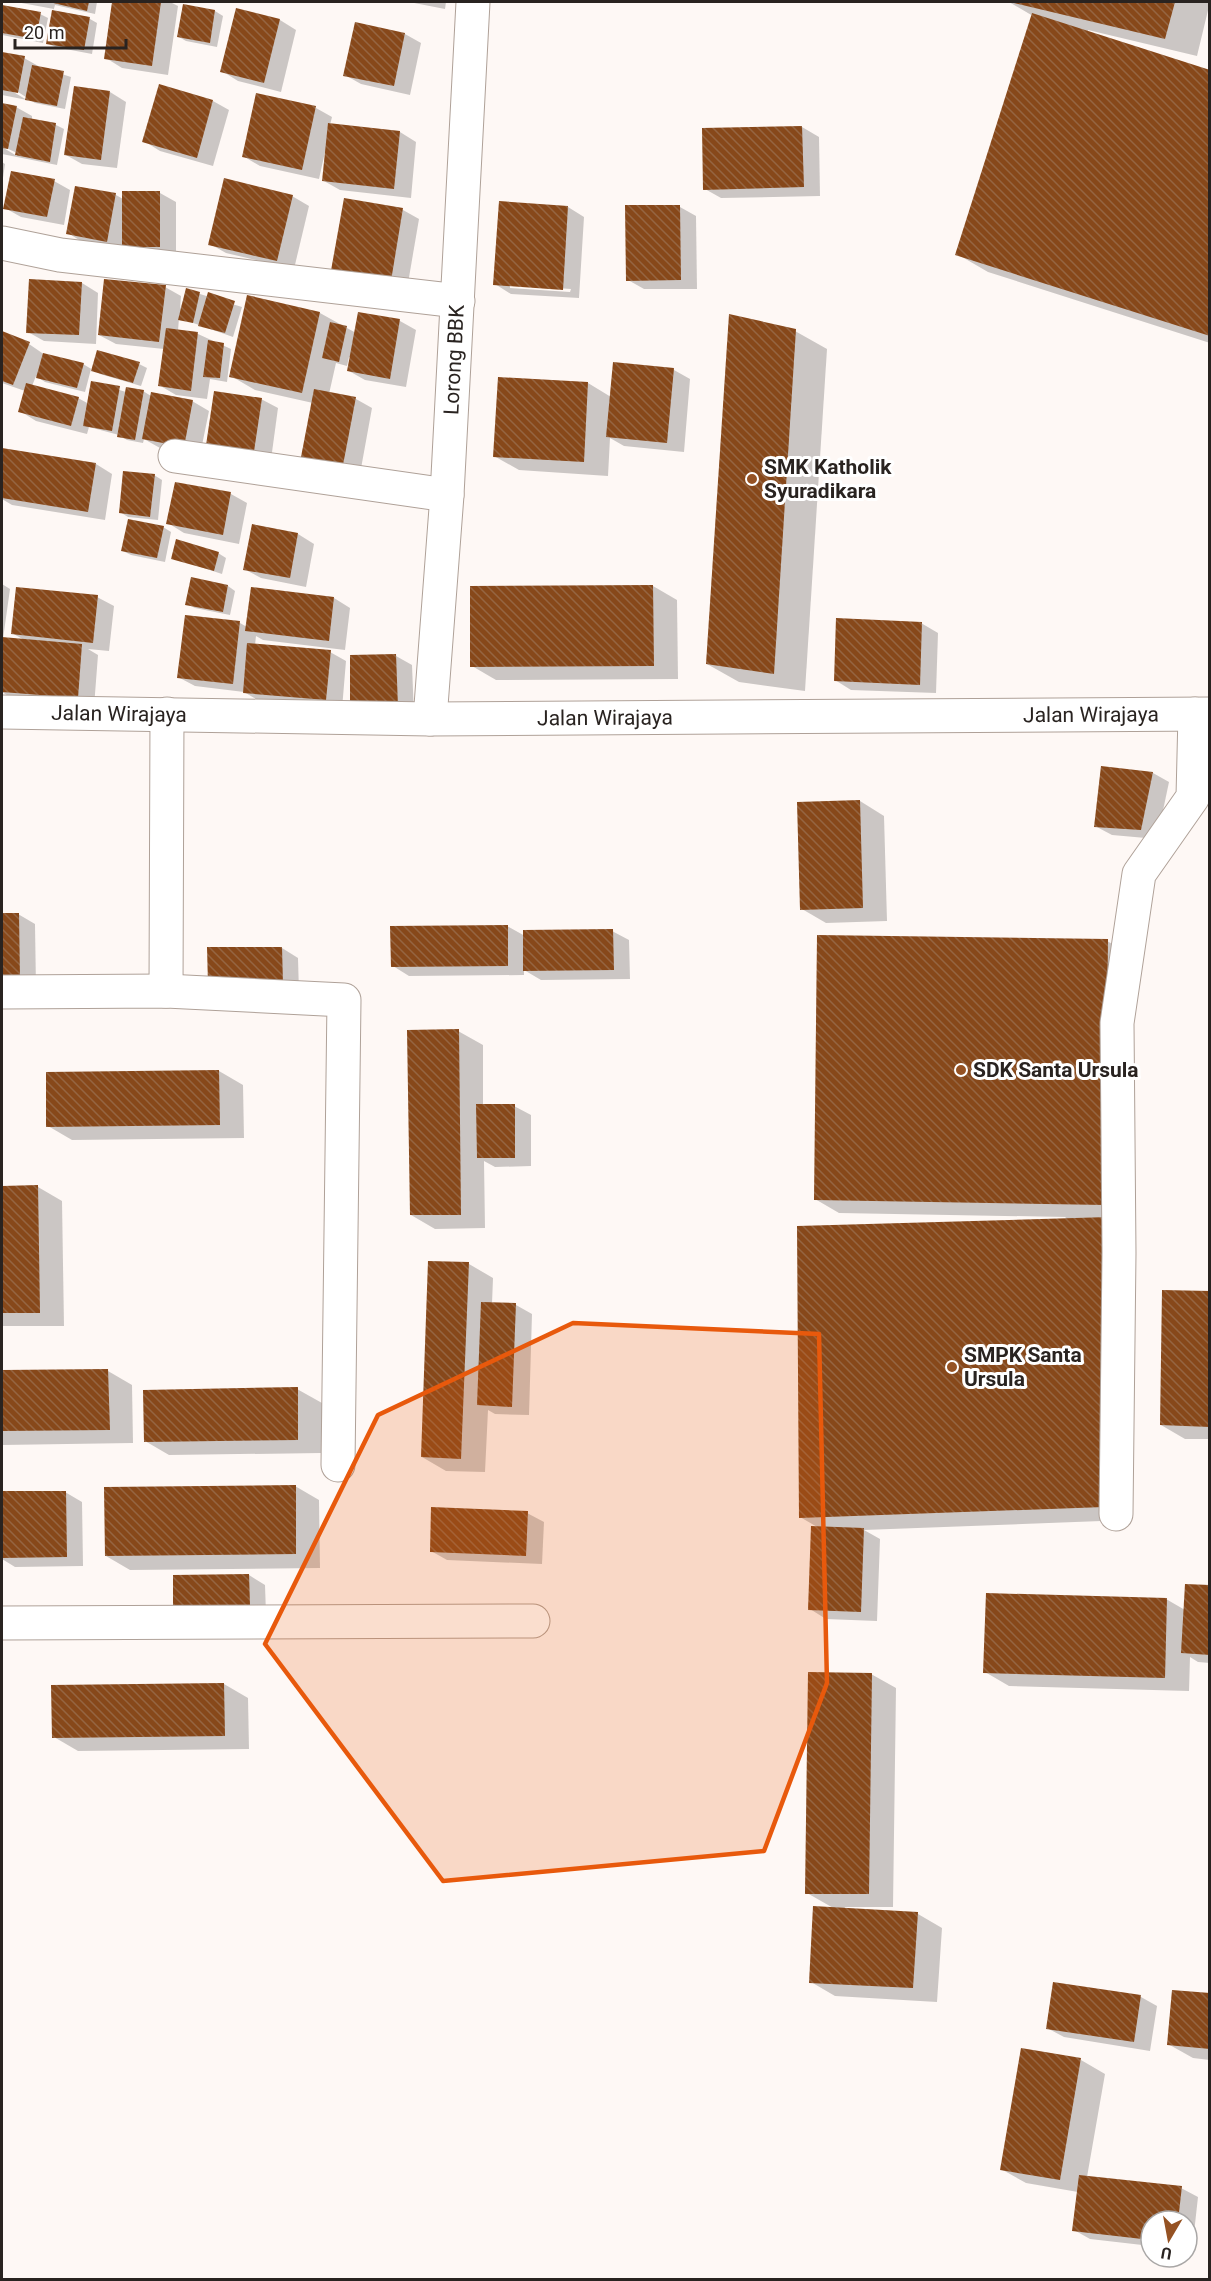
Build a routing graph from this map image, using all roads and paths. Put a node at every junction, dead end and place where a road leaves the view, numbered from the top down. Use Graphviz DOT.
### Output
graph roads {
  1 [pos="473,2"];
  2 [pos="2,243"];
  3 [pos="458,300"];
  4 [pos="175,456"];
  5 [pos="447,495"];
  6 [pos="2,712"];
  7 [pos="167,714"];
  8 [pos="1202,714"];
  9 [pos="430,718"];
  10 [pos="166,991"];
  11 [pos="2,992"];
  12 [pos="338,1465"];
  13 [pos="1116,1514"];
  14 [pos="533,1621"];
  15 [pos="2,1623"];
  1 -- 3 [label="street, Lorong BBK"];
  2 -- 3 [label="street"];
  3 -- 5 [label="street, Lorong BBK"];
  4 -- 5 [label="street"];
  5 -- 9 [label="street, Lorong BBK"];
  6 -- 7 [label="street, Jalan Wirajaya"];
  7 -- 9 [label="street, Jalan Wirajaya"];
  7 -- 10 [label="street"];
  8 -- 9 [label="street, Jalan Wirajaya"];
  8 -- 13 [label="street"];
  10 -- 11 [label="street"];
  10 -- 12 [label="street"];
  14 -- 15 [label="street"];
}
